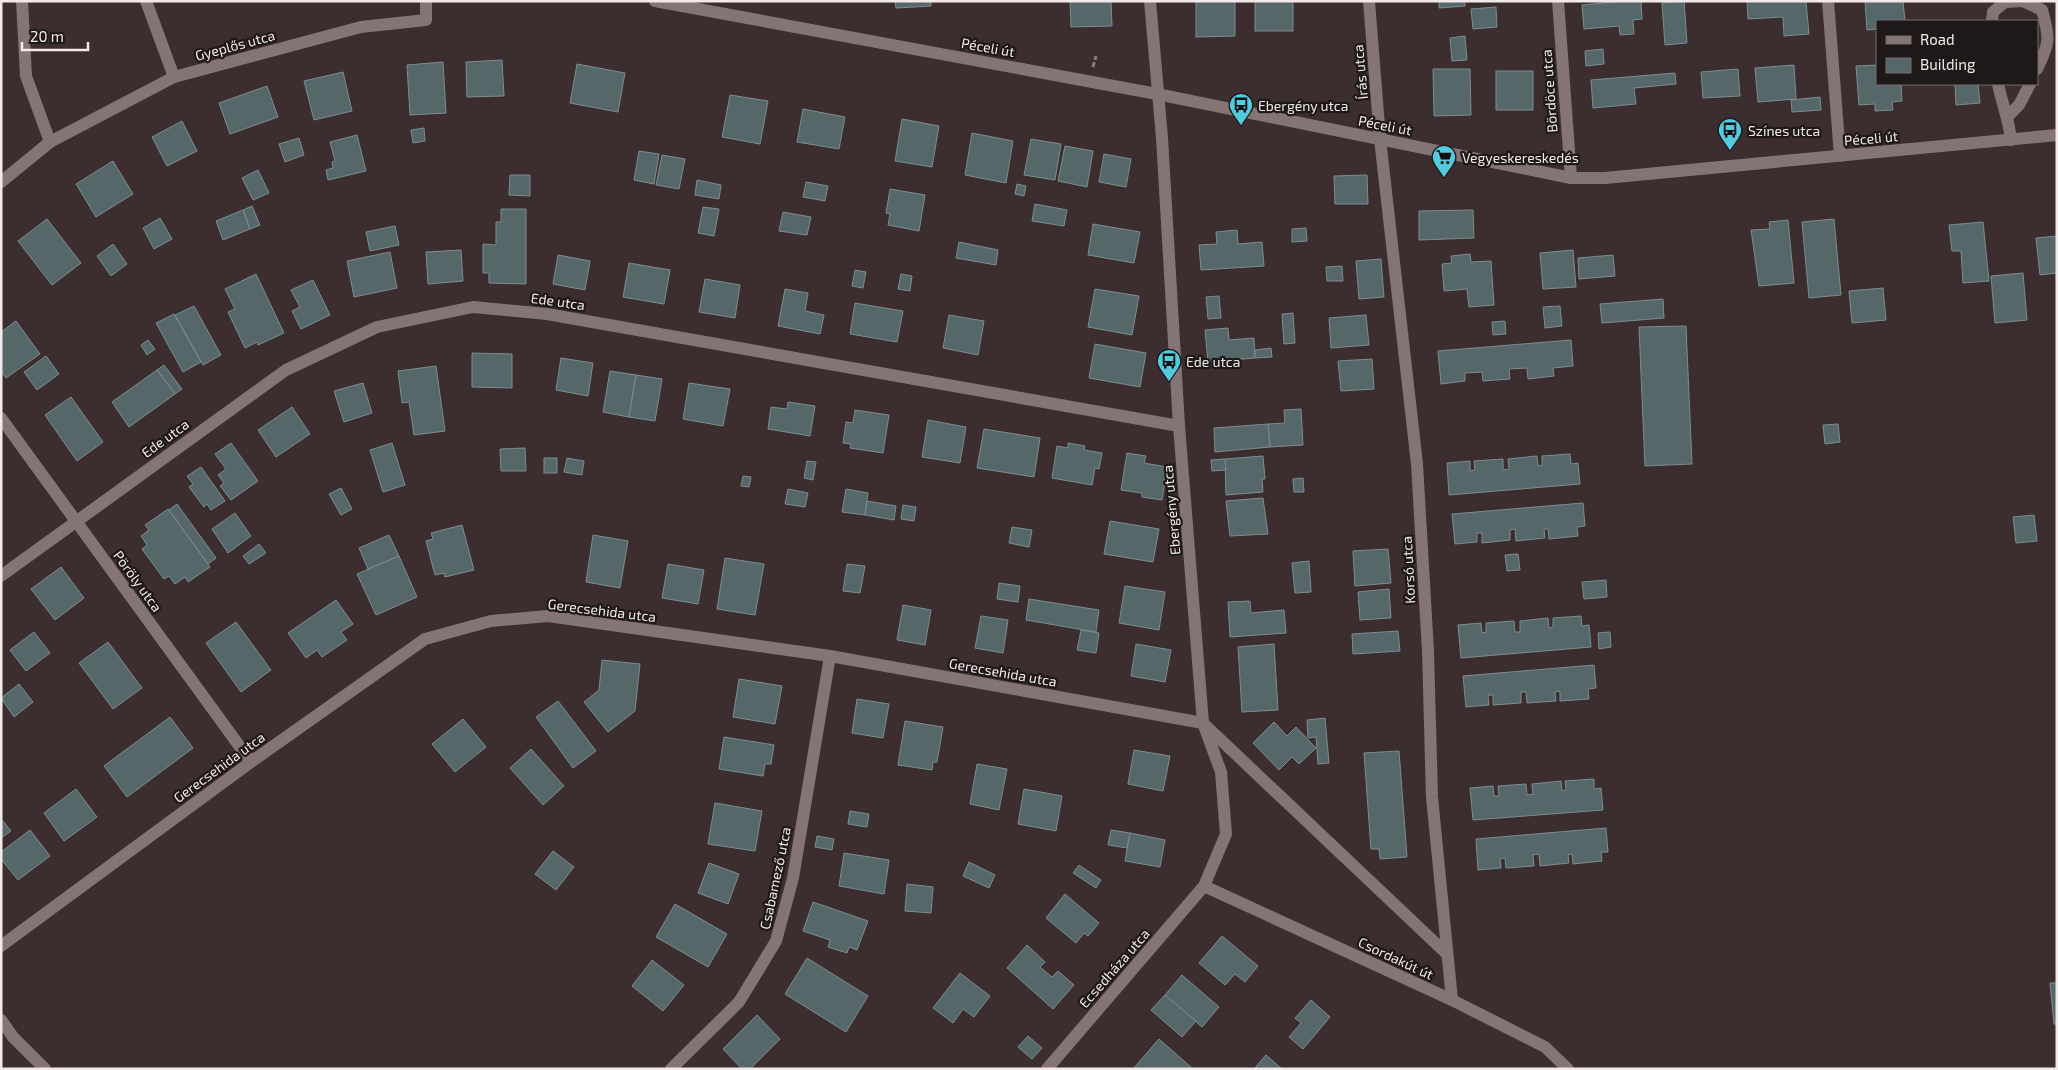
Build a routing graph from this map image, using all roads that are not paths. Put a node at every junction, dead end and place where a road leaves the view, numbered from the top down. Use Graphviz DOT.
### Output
graph roads {
  1 [pos="22,1"];
  2 [pos="146,1"];
  3 [pos="426,1"];
  4 [pos="656,1"];
  5 [pos="1150,1"];
  6 [pos="1369,1"];
  7 [pos="1558,1"];
  8 [pos="1828,1"];
  9 [pos="2023,1"];
  10 [pos="1992,20"];
  11 [pos="2038,67"];
  12 [pos="174,77"];
  13 [pos="1998,85"];
  14 [pos="2029,85"];
  15 [pos="1157,94"];
  16 [pos="2008,116"];
  17 [pos="2057,135"];
  18 [pos="1380,140"];
  19 [pos="2011,140"];
  20 [pos="50,142"];
  21 [pos="1840,156"];
  22 [pos="1571,178"];
  23 [pos="1,182"];
  24 [pos="1,418"];
  25 [pos="1179,426"];
  26 [pos="75,520"];
  27 [pos="1,576"];
  28 [pos="830,656"];
  29 [pos="1203,723"];
  30 [pos="252,762"];
  31 [pos="1204,886"];
  32 [pos="1,946"];
  33 [pos="1447,954"];
  34 [pos="1452,1000"];
  35 [pos="1,1020"];
  36 [pos="45,1069"];
  37 [pos="672,1069"];
  38 [pos="1047,1069"];
  39 [pos="1568,1069"];
  1 -- 20 [label="street"];
  2 -- 12 [label="street"];
  3 -- 12 [label="street, Gyeplős utca"];
  4 -- 15 [label="street, Péceli út"];
  5 -- 15 [label="street, Ebergény utca"];
  6 -- 18 [label="street, Írás utca"];
  7 -- 22 [label="street, Bördöce utca"];
  8 -- 21 [label="street"];
  9 -- 10 [label="street"];
  9 -- 11 [label="street"];
  12 -- 20 [label="street, Gyeplős utca"];
  13 -- 16 [label="street"];
  14 -- 16 [label="street"];
  15 -- 18 [label="street, Péceli út"];
  15 -- 25 [label="street, Ebergény utca"];
  16 -- 19 [label="street"];
  17 -- 19 [label="street, Péceli út"];
  18 -- 22 [label="street, Péceli út"];
  18 -- 33 [label="street, Korsó utca"];
  19 -- 21 [label="street, Péceli út"];
  20 -- 23 [label="street, Gyeplős utca"];
  21 -- 22 [label="street, Péceli út"];
  24 -- 26 [label="street, Pöröly utca"];
  25 -- 26 [label="street, Ede utca"];
  25 -- 29 [label="street, Ebergény utca"];
  26 -- 27 [label="street, Ede utca"];
  26 -- 30 [label="street, Pöröly utca"];
  28 -- 29 [label="street, Gerecsehida utca"];
  28 -- 30 [label="street, Gerecsehida utca"];
  28 -- 37 [label="street, Csabamező utca"];
  29 -- 31 [label="street, Ebergény utca"];
  29 -- 33 [label="street"];
  30 -- 32 [label="street, Gerecsehida utca"];
  31 -- 34 [label="street, Csordakút út"];
  31 -- 38 [label="street, Ecsedháza utca"];
  33 -- 34 [label="street, Korsó utca"];
  34 -- 39 [label="street, Csordakút út"];
  35 -- 36 [label="street"];
}
